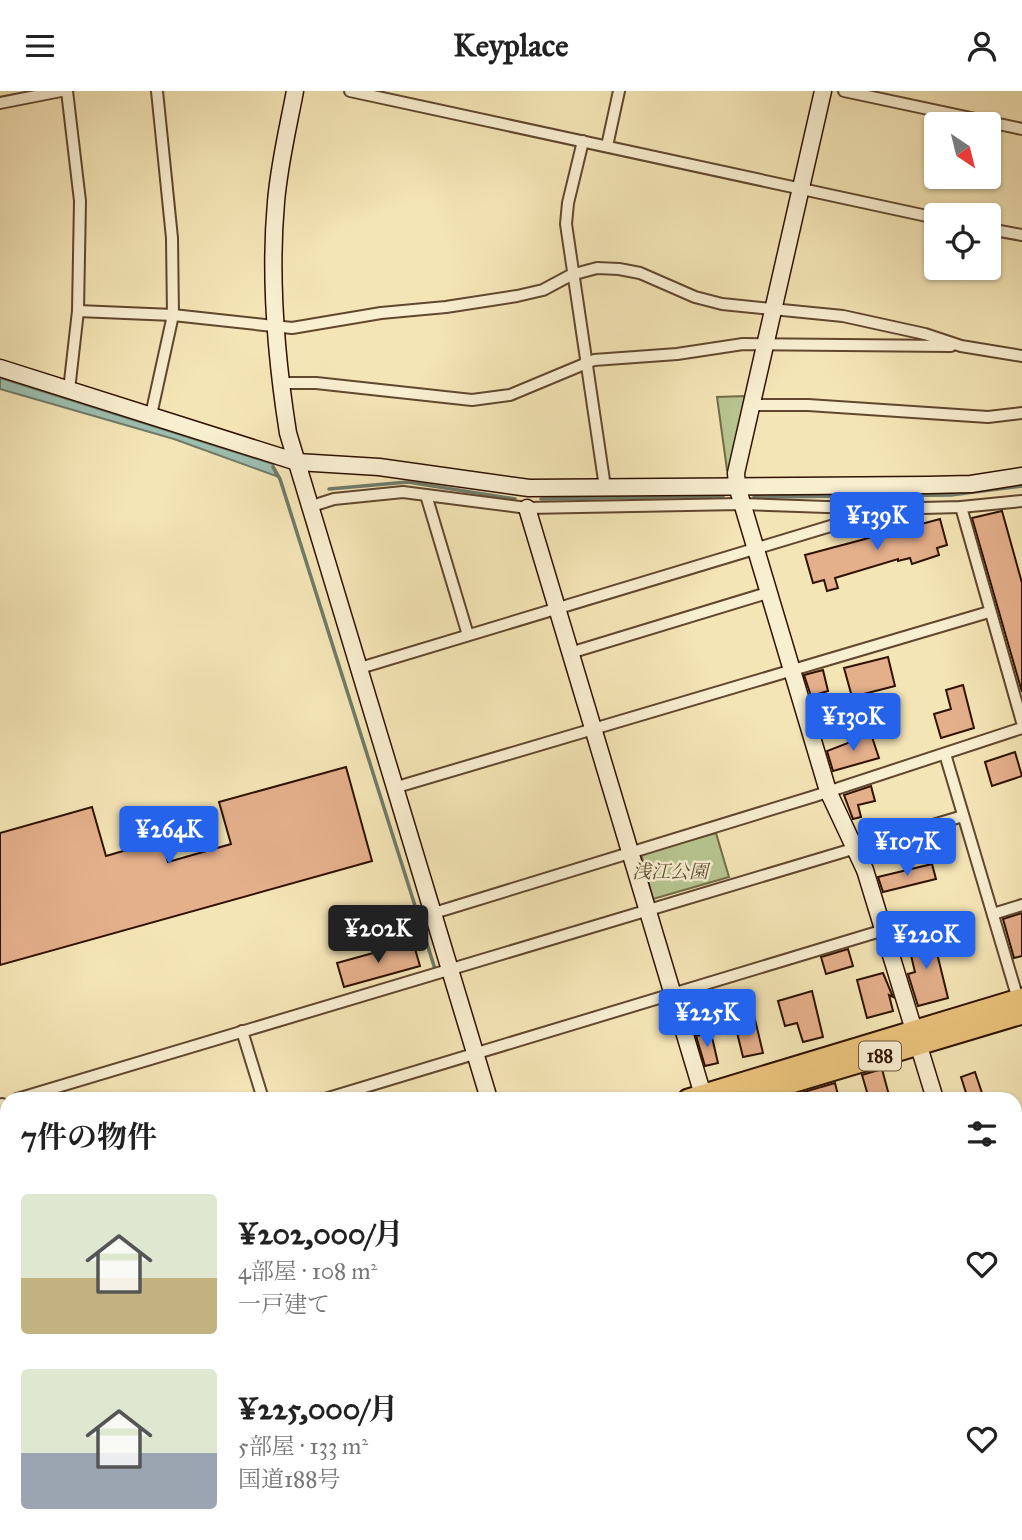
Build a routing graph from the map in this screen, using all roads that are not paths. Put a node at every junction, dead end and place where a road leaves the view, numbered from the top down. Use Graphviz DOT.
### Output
graph roads {
  1 [pos="61,91"];
  2 [pos="67,91"];
  3 [pos="157,91"];
  4 [pos="295,91"];
  5 [pos="350,91"];
  6 [pos="420,91"];
  7 [pos="619,91"];
  8 [pos="822,91"];
  9 [pos="844,91"];
  10 [pos="0,103"];
  11 [pos="417,104"];
  12 [pos="1022,129"];
  13 [pos="583,141"];
  14 [pos="607,146"];
  15 [pos="800,189"];
  16 [pos="924,215"];
  17 [pos="1001,231"];
  18 [pos="1022,235"];
  19 [pos="572,275"];
  20 [pos="773,308"];
  21 [pos="78,311"];
  22 [pos="173,315"];
  23 [pos="275,328"];
  24 [pos="765,345"];
  25 [pos="961,346"];
  26 [pos="1022,356"];
  27 [pos="586,362"];
  28 [pos="0,368"];
  29 [pos="280,383"];
  30 [pos="69,390"];
  31 [pos="752,404"];
  32 [pos="1022,413"];
  33 [pos="151,415"];
  34 [pos="297,462"];
  35 [pos="1022,476"];
  36 [pos="737,486"];
  37 [pos="605,487"];
  38 [pos="529,488"];
  39 [pos="426,495"];
  40 [pos="1022,501"];
  41 [pos="740,504"];
  42 [pos="312,506"];
  43 [pos="961,507"];
  44 [pos="527,508"];
  45 [pos="884,509"];
  46 [pos="754,549"];
  47 [pos="767,593"];
  48 [pos="557,609"];
  49 [pos="989,612"];
  50 [pos="468,635"];
  51 [pos="570,653"];
  52 [pos="360,668"];
  53 [pos="790,671"];
  54 [pos="1022,722"];
  55 [pos="1022,728"];
  56 [pos="594,731"];
  57 [pos="945,754"];
  58 [pos="397,787"];
  59 [pos="828,791"];
  60 [pos="963,816"];
  61 [pos="854,849"];
  62 [pos="630,853"];
  63 [pos="1022,905"];
  64 [pos="647,910"];
  65 [pos="434,913"];
  66 [pos="993,914"];
  67 [pos="884,930"];
  68 [pos="450,968"];
  69 [pos="673,993"];
  70 [pos="1021,1004"];
  71 [pos="242,1031"];
  72 [pos="917,1038"];
  73 [pos="475,1053"];
  74 [pos="41,1092"];
  75 [pos="261,1092"];
  76 [pos="348,1092"];
  77 [pos="487,1092"];
  78 [pos="697,1092"];
  79 [pos="717,1092"];
  80 [pos="759,1092"];
  81 [pos="933,1092"];
  1 -- 10 [label="street"];
  2 -- 21 [label="street"];
  3 -- 22 [label="street"];
  4 -- 23 [label="street"];
  5 -- 11 [label="street"];
  6 -- 11 [label="street"];
  7 -- 14 [label="street"];
  8 -- 15 [label="street"];
  9 -- 12 [label="street"];
  11 -- 13 [label="street"];
  13 -- 14 [label="street"];
  13 -- 19 [label="street"];
  14 -- 15 [label="street"];
  15 -- 16 [label="street"];
  15 -- 20 [label="street"];
  17 -- 18 [label="street"];
  19 -- 20 [label="street"];
  19 -- 23 [label="street"];
  19 -- 27 [label="street"];
  20 -- 24 [label="street"];
  20 -- 25 [label="street"];
  21 -- 22 [label="street"];
  21 -- 30 [label="street"];
  22 -- 23 [label="street"];
  22 -- 33 [label="street"];
  23 -- 29 [label="street"];
  24 -- 25 [label="street"];
  24 -- 27 [label="street"];
  24 -- 31 [label="street"];
  25 -- 26 [label="street"];
  27 -- 29 [label="street"];
  27 -- 37 [label="street"];
  28 -- 30 [label="street"];
  29 -- 34 [label="street"];
  30 -- 33 [label="street"];
  31 -- 32 [label="street"];
  31 -- 36 [label="street"];
  33 -- 34 [label="street"];
  34 -- 38 [label="street"];
  34 -- 42 [label="street"];
  35 -- 36 [label="street"];
  36 -- 37 [label="street"];
  36 -- 41 [label="street"];
  37 -- 38 [label="street"];
  38 -- 44 [label="street"];
  39 -- 42 [label="street"];
  39 -- 44 [label="street"];
  39 -- 50 [label="street"];
  40 -- 43 [label="street"];
  41 -- 44 [label="street"];
  41 -- 45 [label="street"];
  41 -- 46 [label="street"];
  42 -- 52 [label="street"];
  43 -- 45 [label="street"];
  43 -- 49 [label="street"];
  44 -- 48 [label="street"];
  45 -- 46 [label="street"];
  46 -- 47 [label="street"];
  46 -- 48 [label="street"];
  47 -- 51 [label="street"];
  47 -- 53 [label="street"];
  48 -- 50 [label="street"];
  48 -- 51 [label="street"];
  49 -- 53 [label="street"];
  49 -- 54 [label="street"];
  50 -- 52 [label="street"];
  51 -- 56 [label="street"];
  52 -- 58 [label="street"];
  53 -- 56 [label="street"];
  53 -- 59 [label="street"];
  55 -- 57 [label="street"];
  56 -- 58 [label="street"];
  56 -- 62 [label="street"];
  57 -- 59 [label="street"];
  57 -- 60 [label="street"];
  58 -- 65 [label="street"];
  59 -- 61 [label="street"];
  59 -- 62 [label="street"];
  60 -- 61 [label="street"];
  60 -- 66 [label="street"];
  61 -- 64 [label="street"];
  61 -- 67 [label="street"];
  62 -- 64 [label="street"];
  62 -- 65 [label="street"];
  63 -- 66 [label="street"];
  64 -- 68 [label="street"];
  64 -- 69 [label="street"];
  65 -- 68 [label="street"];
  66 -- 70 [label="street"];
  67 -- 69 [label="street"];
  67 -- 72 [label="street"];
  68 -- 71 [label="street"];
  68 -- 73 [label="street"];
  69 -- 73 [label="street"];
  69 -- 78 [label="street"];
  70 -- 72 [label="highway, 188"];
  71 -- 74 [label="street"];
  71 -- 75 [label="street"];
  72 -- 79 [label="highway, 188"];
  72 -- 80 [label="highway, 188"];
  72 -- 81 [label="street"];
  73 -- 76 [label="street"];
  73 -- 77 [label="street"];
}
